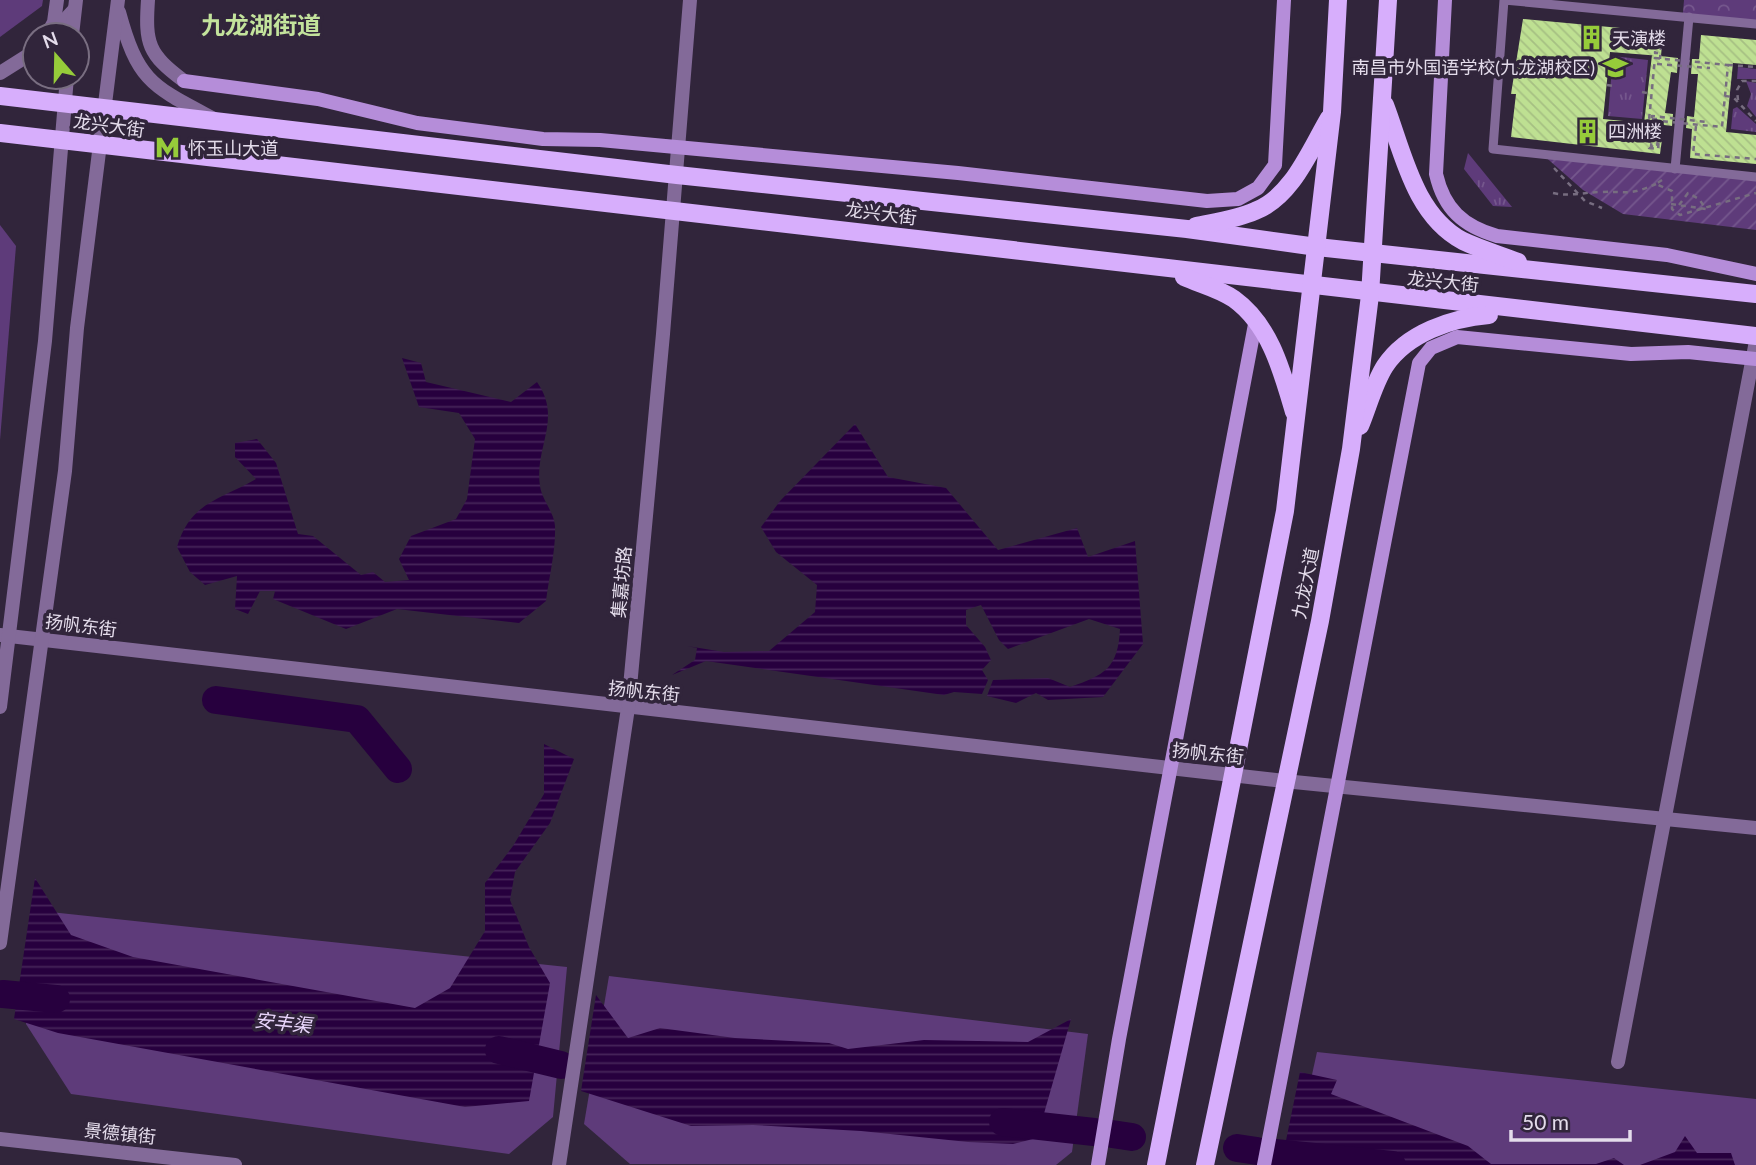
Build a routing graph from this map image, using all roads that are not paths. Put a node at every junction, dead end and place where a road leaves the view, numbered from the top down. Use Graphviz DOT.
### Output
graph roads {
  1 [pos="57,0"];
  2 [pos="148,0"];
  3 [pos="690,0"];
  4 [pos="1283,0"];
  5 [pos="1338,0"];
  6 [pos="1388,0"];
  7 [pos="1445,0"];
  8 [pos="118,2"];
  9 [pos="75,5"];
  10 [pos="1689,18"];
  11 [pos="54,21"];
  12 [pos="61,21"];
  13 [pos="1756,24"];
  14 [pos="21,60"];
  15 [pos="0,73"];
  16 [pos="184,81"];
  17 [pos="66,91"];
  18 [pos="0,96"];
  19 [pos="1382,97"];
  20 [pos="65,102"];
  21 [pos="103,108"];
  22 [pos="1332,112"];
  23 [pos="218,121"];
  24 [pos="0,133"];
  25 [pos="61,140"];
  26 [pos="99,146"];
  27 [pos="679,147"];
  28 [pos="1675,169"];
  29 [pos="677,176"];
  30 [pos="1756,177"];
  31 [pos="1258,188"];
  32 [pos="1276,198"];
  33 [pos="673,209"];
  34 [pos="1187,229"];
  35 [pos="1317,247"];
  36 [pos="1373,253"];
  37 [pos="1165,268"];
  38 [pos="1541,271"];
  39 [pos="1756,274"];
  40 [pos="1312,288"];
  41 [pos="1370,295"];
  42 [pos="1756,295"];
  43 [pos="1542,312"];
  44 [pos="1256,319"];
  45 [pos="1756,338"];
  46 [pos="1754,359"];
  47 [pos="1296,420"];
  48 [pos="1351,449"];
  49 [pos="4,635"];
  50 [pos="42,640"];
  51 [pos="0,707"];
  52 [pos="628,708"];
  53 [pos="1171,768"];
  54 [pos="1235,775"];
  55 [pos="1284,781"];
  56 [pos="1337,786"];
  57 [pos="1665,819"];
  58 [pos="1756,828"];
  59 [pos="0,943"];
  60 [pos="1619,1062"];
  61 [pos="0,1139"];
  62 [pos="235,1165"];
  63 [pos="559,1165"];
  64 [pos="1098,1165"];
  65 [pos="1156,1165"];
  66 [pos="1205,1165"];
  67 [pos="1264,1165"];
  1 -- 11 [label="street"];
  2 -- 16 [label="street"];
  3 -- 27 [label="street, 集嘉坊路"];
  4 -- 31 [label="main road"];
  5 -- 22 [label="main road, 九龙大道"];
  6 -- 19 [label="main road, 九龙大道"];
  7 -- 39 [label="main road"];
  8 -- 21 [label="street"];
  8 -- 23 [label="street"];
  9 -- 12 [label="street"];
  10 -- 13 [label="lane"];
  10 -- 28 [label="lane"];
  10 -- 28 [label="lane"];
  14 -- 15 [label="street"];
  16 -- 27 [label="main road"];
  17 -- 20 [label="street"];
  18 -- 20 [label="main road, 龙兴大街"];
  19 -- 36 [label="main road, 九龙大道"];
  19 -- 38 [label="main road"];
  20 -- 21 [label="main road, 龙兴大街"];
  20 -- 25 [label="street"];
  21 -- 23 [label="main road, 龙兴大街"];
  21 -- 26 [label="street"];
  22 -- 32 [label="main road"];
  22 -- 35 [label="main road, 九龙大道"];
  23 -- 29 [label="main road, 龙兴大街"];
  24 -- 25 [label="main road, 龙兴大街"];
  25 -- 26 [label="main road, 龙兴大街"];
  25 -- 49 [label="street"];
  26 -- 33 [label="main road, 龙兴大街"];
  26 -- 50 [label="street"];
  27 -- 29 [label="street, 集嘉坊路"];
  27 -- 31 [label="main road"];
  28 -- 30 [label="lane"];
  29 -- 33 [label="street, 集嘉坊路"];
  29 -- 34 [label="main road, 龙兴大街"];
  31 -- 32 [label="street"];
  32 -- 34 [label="main road"];
  33 -- 37 [label="main road, 龙兴大街"];
  33 -- 52 [label="street, 集嘉坊路"];
  34 -- 35 [label="main road, 龙兴大街"];
  35 -- 36 [label="main road, 龙兴大街"];
  35 -- 40 [label="main road, 九龙大道"];
  36 -- 38 [label="main road, 龙兴大街"];
  36 -- 41 [label="main road, 九龙大道"];
  37 -- 40 [label="main road, 龙兴大街"];
  37 -- 44 [label="main road"];
  38 -- 42 [label="main road, 龙兴大街"];
  40 -- 41 [label="main road, 龙兴大街"];
  40 -- 47 [label="main road, 九龙大道"];
  41 -- 43 [label="main road, 龙兴大街"];
  41 -- 48 [label="main road, 九龙大道"];
  43 -- 45 [label="main road, 龙兴大街"];
  43 -- 48 [label="main road"];
  44 -- 47 [label="main road"];
  44 -- 53 [label="main road"];
  45 -- 46 [label="street"];
  46 -- 56 [label="main road"];
  46 -- 57 [label="street"];
  47 -- 54 [label="main road, 九龙大道"];
  48 -- 55 [label="main road, 九龙大道"];
  49 -- 50 [label="street, 扬帆东街"];
  49 -- 51 [label="street"];
  50 -- 52 [label="street, 扬帆东街"];
  50 -- 59 [label="street"];
  52 -- 53 [label="street, 扬帆东街"];
  52 -- 63 [label="street, 集嘉坊路"];
  53 -- 54 [label="street, 扬帆东街"];
  53 -- 64 [label="main road"];
  54 -- 55 [label="street, 扬帆东街"];
  54 -- 65 [label="main road, 九龙大道"];
  55 -- 56 [label="street, 扬帆东街"];
  55 -- 66 [label="main road, 九龙大道"];
  56 -- 57 [label="street, 扬帆东街"];
  56 -- 67 [label="main road"];
  57 -- 58 [label="street, 扬帆东街"];
  57 -- 60 [label="street"];
  61 -- 62 [label="street, 景德镇街"];
}
